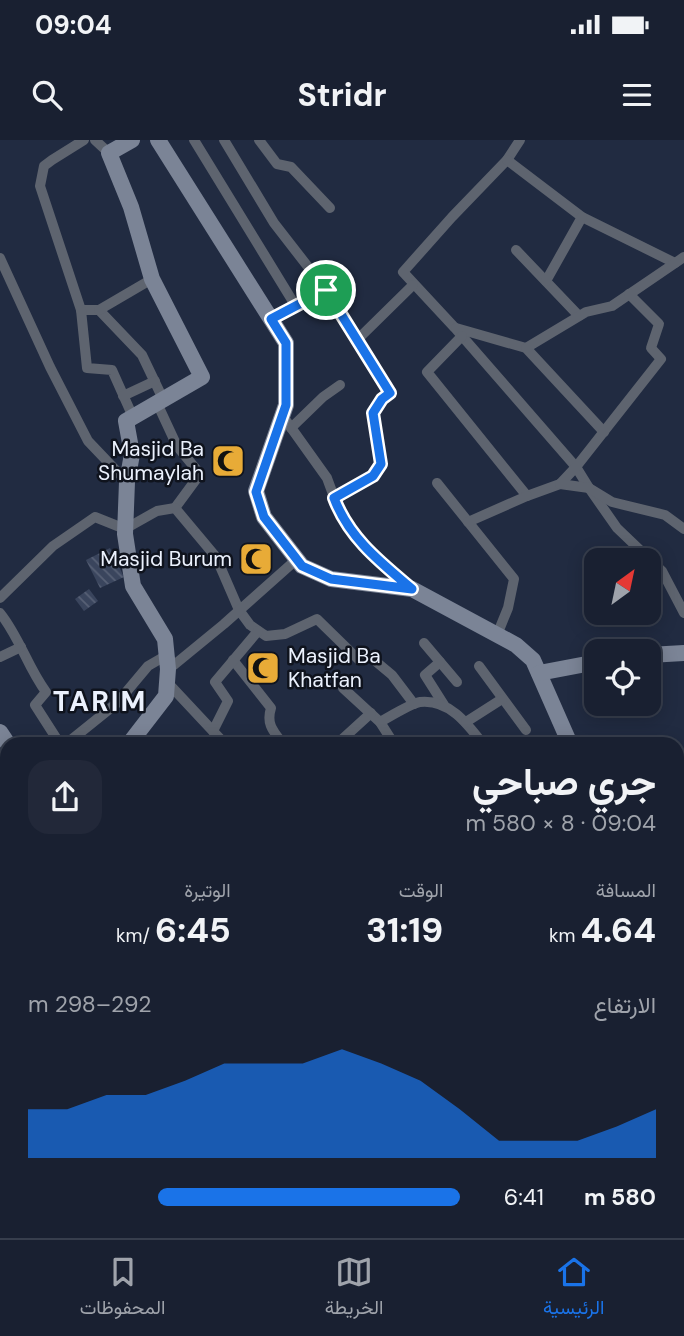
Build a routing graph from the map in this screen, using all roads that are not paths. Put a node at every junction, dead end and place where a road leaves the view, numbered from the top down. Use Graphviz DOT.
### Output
graph roads {
  1 [pos="84,140"];
  2 [pos="95,140"];
  3 [pos="132,140"];
  4 [pos="158,140"];
  5 [pos="194,140"];
  6 [pos="224,140"];
  7 [pos="259,140"];
  8 [pos="520,140"];
  9 [pos="109,153"];
  10 [pos="507,160"];
  11 [pos="330,208"];
  12 [pos="582,217"];
  13 [pos="516,250"];
  14 [pos="0,258"];
  15 [pos="680,260"];
  16 [pos="152,279"];
  17 [pos="546,281"];
  18 [pos="414,285"];
  19 [pos="326,290"];
  20 [pos="629,294"];
  21 [pos="295,306"];
  22 [pos="81,310"];
  23 [pos="99,310"];
  24 [pos="579,316"];
  25 [pos="271,319"];
  26 [pos="459,332"];
  27 [pos="357,340"];
  28 [pos="526,348"];
  29 [pos="155,382"];
  30 [pos="340,385"];
  31 [pos="123,396"];
  32 [pos="160,401"];
  33 [pos="133,417"];
  34 [pos="287,421"];
  35 [pos="604,432"];
  36 [pos="576,467"];
  37 [pos="127,482"];
  38 [pos="436,483"];
  39 [pos="560,484"];
  40 [pos="589,488"];
  41 [pos="527,496"];
  42 [pos="334,498"];
  43 [pos="175,508"];
  44 [pos="468,522"];
  45 [pos="125,528"];
  46 [pos="684,529"];
  47 [pos="297,559"];
  48 [pos="412,589"];
  49 [pos="0,598"];
  50 [pos="239,610"];
  51 [pos="0,613"];
  52 [pos="684,613"];
  53 [pos="258,631"];
  54 [pos="497,635"];
  55 [pos="424,643"];
  56 [pos="21,646"];
  57 [pos="684,653"];
  58 [pos="661,654"];
  59 [pos="167,655"];
  60 [pos="0,657"];
  61 [pos="233,660"];
  62 [pos="440,662"];
  63 [pos="584,664"];
  64 [pos="479,666"];
  65 [pos="539,673"];
  66 [pos="167,682"];
  67 [pos="457,682"];
  68 [pos="343,688"];
  69 [pos="502,699"];
  70 [pos="414,705"];
  71 [pos="444,705"];
  72 [pos="371,713"];
  73 [pos="380,722"];
  74 [pos="466,722"];
  75 [pos="526,730"];
  76 [pos="213,731"];
  77 [pos="56,737"];
  78 [pos="75,737"];
  79 [pos="134,737"];
  80 [pos="219,737"];
  81 [pos="278,737"];
  82 [pos="345,737"];
  83 [pos="390,737"];
  84 [pos="478,737"];
  85 [pos="567,737"];
  1 -- 22 [label="street"];
  2 -- 9 [label="street"];
  3 -- 9 [label="main road"];
  4 -- 25 [label="main road"];
  5 -- 21 [label="street"];
  6 -- 19 [label="street"];
  7 -- 11 [label="street"];
  8 -- 10 [label="street"];
  9 -- 16 [label="main road"];
  10 -- 12 [label="street"];
  10 -- 18 [label="street"];
  12 -- 15 [label="street"];
  12 -- 17 [label="street"];
  13 -- 17 [label="street"];
  14 -- 37 [label="street"];
  15 -- 20 [label="street"];
  16 -- 23 [label="street"];
  16 -- 32 [label="main road"];
  17 -- 24 [label="street"];
  18 -- 26 [label="street"];
  18 -- 27 [label="street"];
  19 -- 21 [label="street"];
  19 -- 27 [label="street"];
  20 -- 24 [label="street"];
  20 -- 35 [label="street"];
  21 -- 25 [label="street"];
  22 -- 23 [label="street"];
  22 -- 31 [label="street"];
  23 -- 29 [label="street"];
  24 -- 28 [label="street"];
  25 -- 34 [label="main road"];
  26 -- 28 [label="street"];
  26 -- 36 [label="street"];
  26 -- 41 [label="street"];
  27 -- 42 [label="street"];
  28 -- 35 [label="street"];
  29 -- 31 [label="street"];
  29 -- 32 [label="street"];
  30 -- 34 [label="street"];
  31 -- 33 [label="street"];
  32 -- 33 [label="main road"];
  32 -- 43 [label="street"];
  33 -- 37 [label="main road"];
  34 -- 42 [label="street"];
  34 -- 47 [label="main road"];
  35 -- 36 [label="street"];
  36 -- 39 [label="street"];
  36 -- 40 [label="street"];
  37 -- 45 [label="main road"];
  38 -- 44 [label="street"];
  39 -- 40 [label="street"];
  39 -- 41 [label="street"];
  40 -- 46 [label="street"];
  40 -- 52 [label="street"];
  41 -- 44 [label="street"];
  42 -- 48 [label="street"];
  43 -- 45 [label="street"];
  43 -- 50 [label="street"];
  44 -- 54 [label="street"];
  45 -- 49 [label="street"];
  45 -- 59 [label="main road"];
  47 -- 48 [label="main road"];
  47 -- 50 [label="street"];
  48 -- 54 [label="main road"];
  50 -- 53 [label="street"];
  50 -- 59 [label="street"];
  51 -- 56 [label="street"];
  53 -- 61 [label="street"];
  53 -- 70 [label="street"];
  54 -- 65 [label="main road"];
  55 -- 62 [label="street"];
  56 -- 60 [label="street"];
  56 -- 77 [label="street"];
  57 -- 58 [label="main road"];
  59 -- 66 [label="main road"];
  59 -- 78 [label="street"];
  61 -- 76 [label="street"];
  61 -- 81 [label="street"];
  62 -- 67 [label="street"];
  62 -- 71 [label="street"];
  63 -- 65 [label="main road"];
  64 -- 69 [label="street"];
  65 -- 85 [label="main road"];
  66 -- 76 [label="street"];
  66 -- 79 [label="main road"];
  68 -- 72 [label="street"];
  69 -- 74 [label="street"];
  69 -- 75 [label="street"];
  70 -- 71 [label="street"];
  70 -- 73 [label="street"];
  71 -- 74 [label="street"];
  72 -- 73 [label="street"];
  72 -- 82 [label="street"];
  73 -- 83 [label="street"];
  74 -- 84 [label="street"];
  76 -- 80 [label="street"];
}
